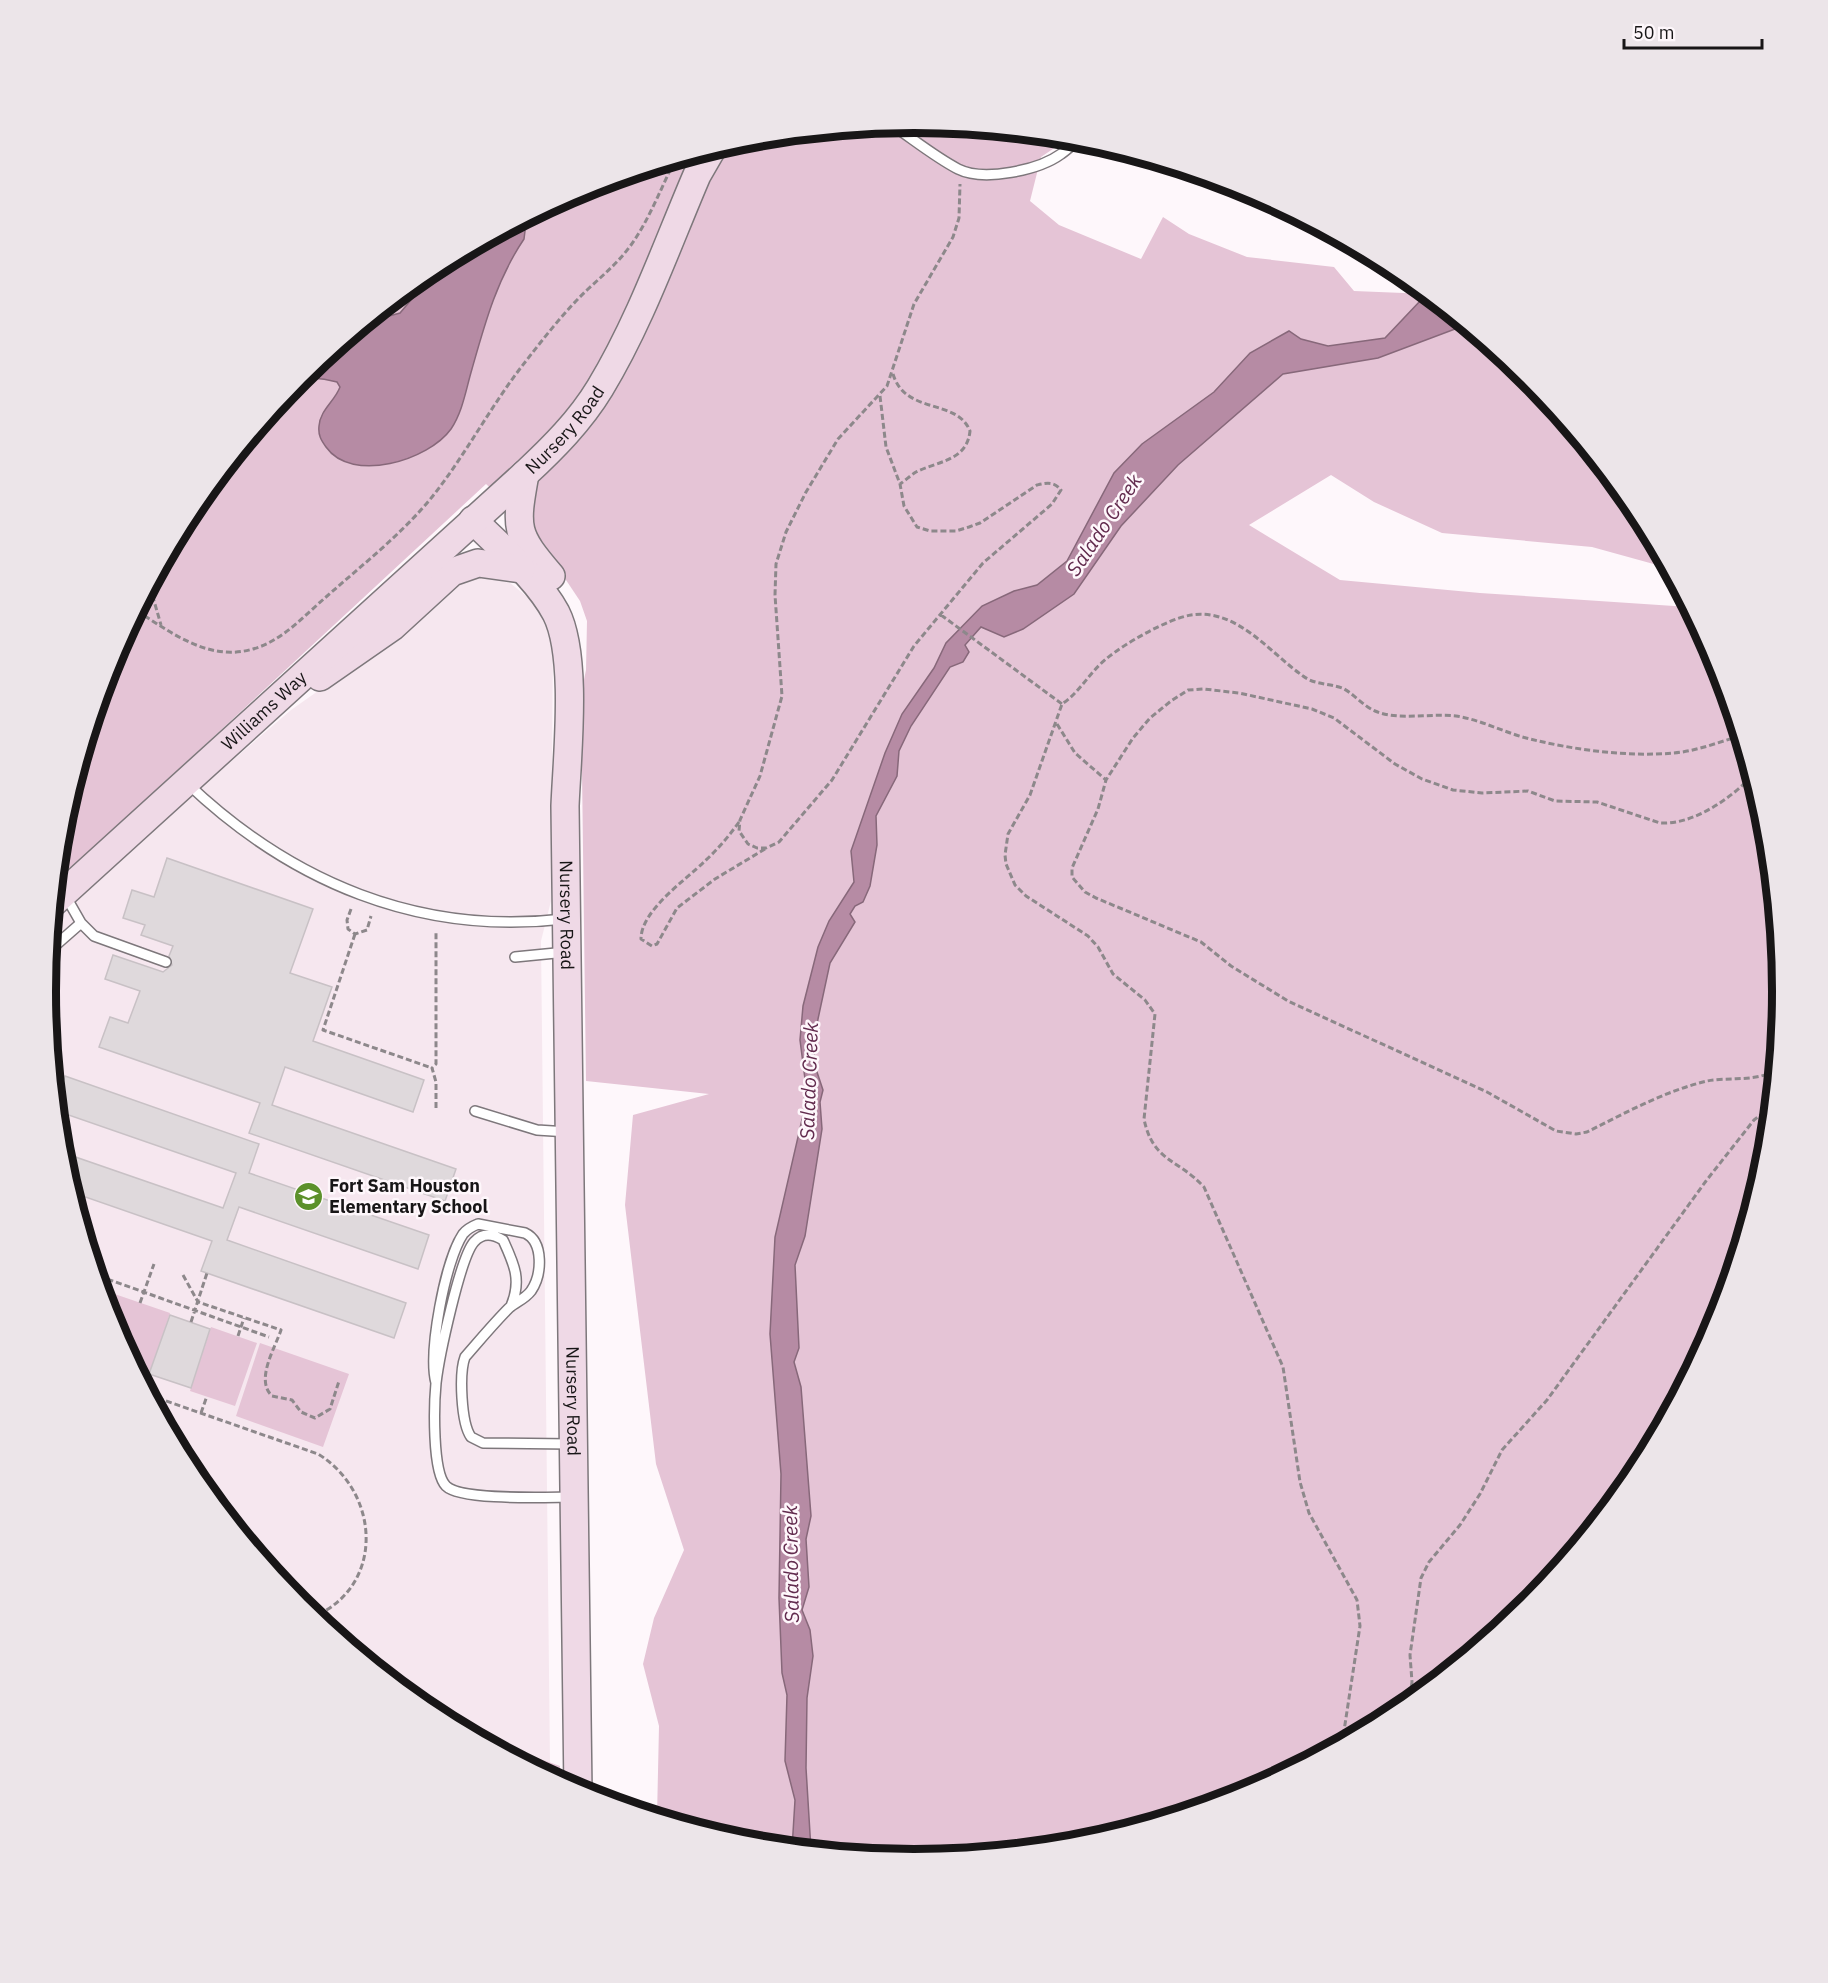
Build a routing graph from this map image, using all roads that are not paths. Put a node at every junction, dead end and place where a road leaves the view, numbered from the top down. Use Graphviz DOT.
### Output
graph roads {
  1 [pos="905,133"];
  2 [pos="1069,147"];
  3 [pos="707,158"];
  4 [pos="525,474"];
  5 [pos="473,520"];
  6 [pos="521,569"];
  7 [pos="568,689"];
  8 [pos="276,699"];
  9 [pos="185,782"];
  10 [pos="61,895"];
  11 [pos="61,899"];
  12 [pos="568,919"];
  13 [pos="81,922"];
  14 [pos="57,944"];
  15 [pos="568,952"];
  16 [pos="515,957"];
  17 [pos="166,962"];
  18 [pos="475,1111"];
  19 [pos="570,1132"];
  20 [pos="511,1306"];
  21 [pos="436,1383"];
  22 [pos="574,1444"];
  23 [pos="575,1497"];
  24 [pos="578,1782"];
  1 -- 2 [label="lane"];
  3 -- 4 [label="street, Nursery Road"];
  4 -- 5 [label="street, Nursery Road"];
  4 -- 7 [label="street"];
  5 -- 6 [label="street, Nursery Road"];
  5 -- 8 [label="street, Williams Way"];
  6 -- 7 [label="street, Nursery Road"];
  6 -- 8 [label="street"];
  7 -- 12 [label="street, Nursery Road"];
  8 -- 9 [label="street, Williams Way"];
  9 -- 10 [label="street, Williams Way"];
  9 -- 12 [label="lane"];
  11 -- 13 [label="lane"];
  12 -- 15 [label="street, Nursery Road"];
  13 -- 14 [label="lane"];
  13 -- 17 [label="lane"];
  15 -- 16 [label="lane"];
  15 -- 19 [label="street, Nursery Road"];
  18 -- 19 [label="lane"];
  19 -- 22 [label="street, Nursery Road"];
  20 -- 21 [label="lane"];
  20 -- 21 [label="lane"];
  20 -- 22 [label="lane"];
  21 -- 23 [label="lane"];
  22 -- 23 [label="street, Nursery Road"];
  23 -- 24 [label="street, Nursery Road"];
}
